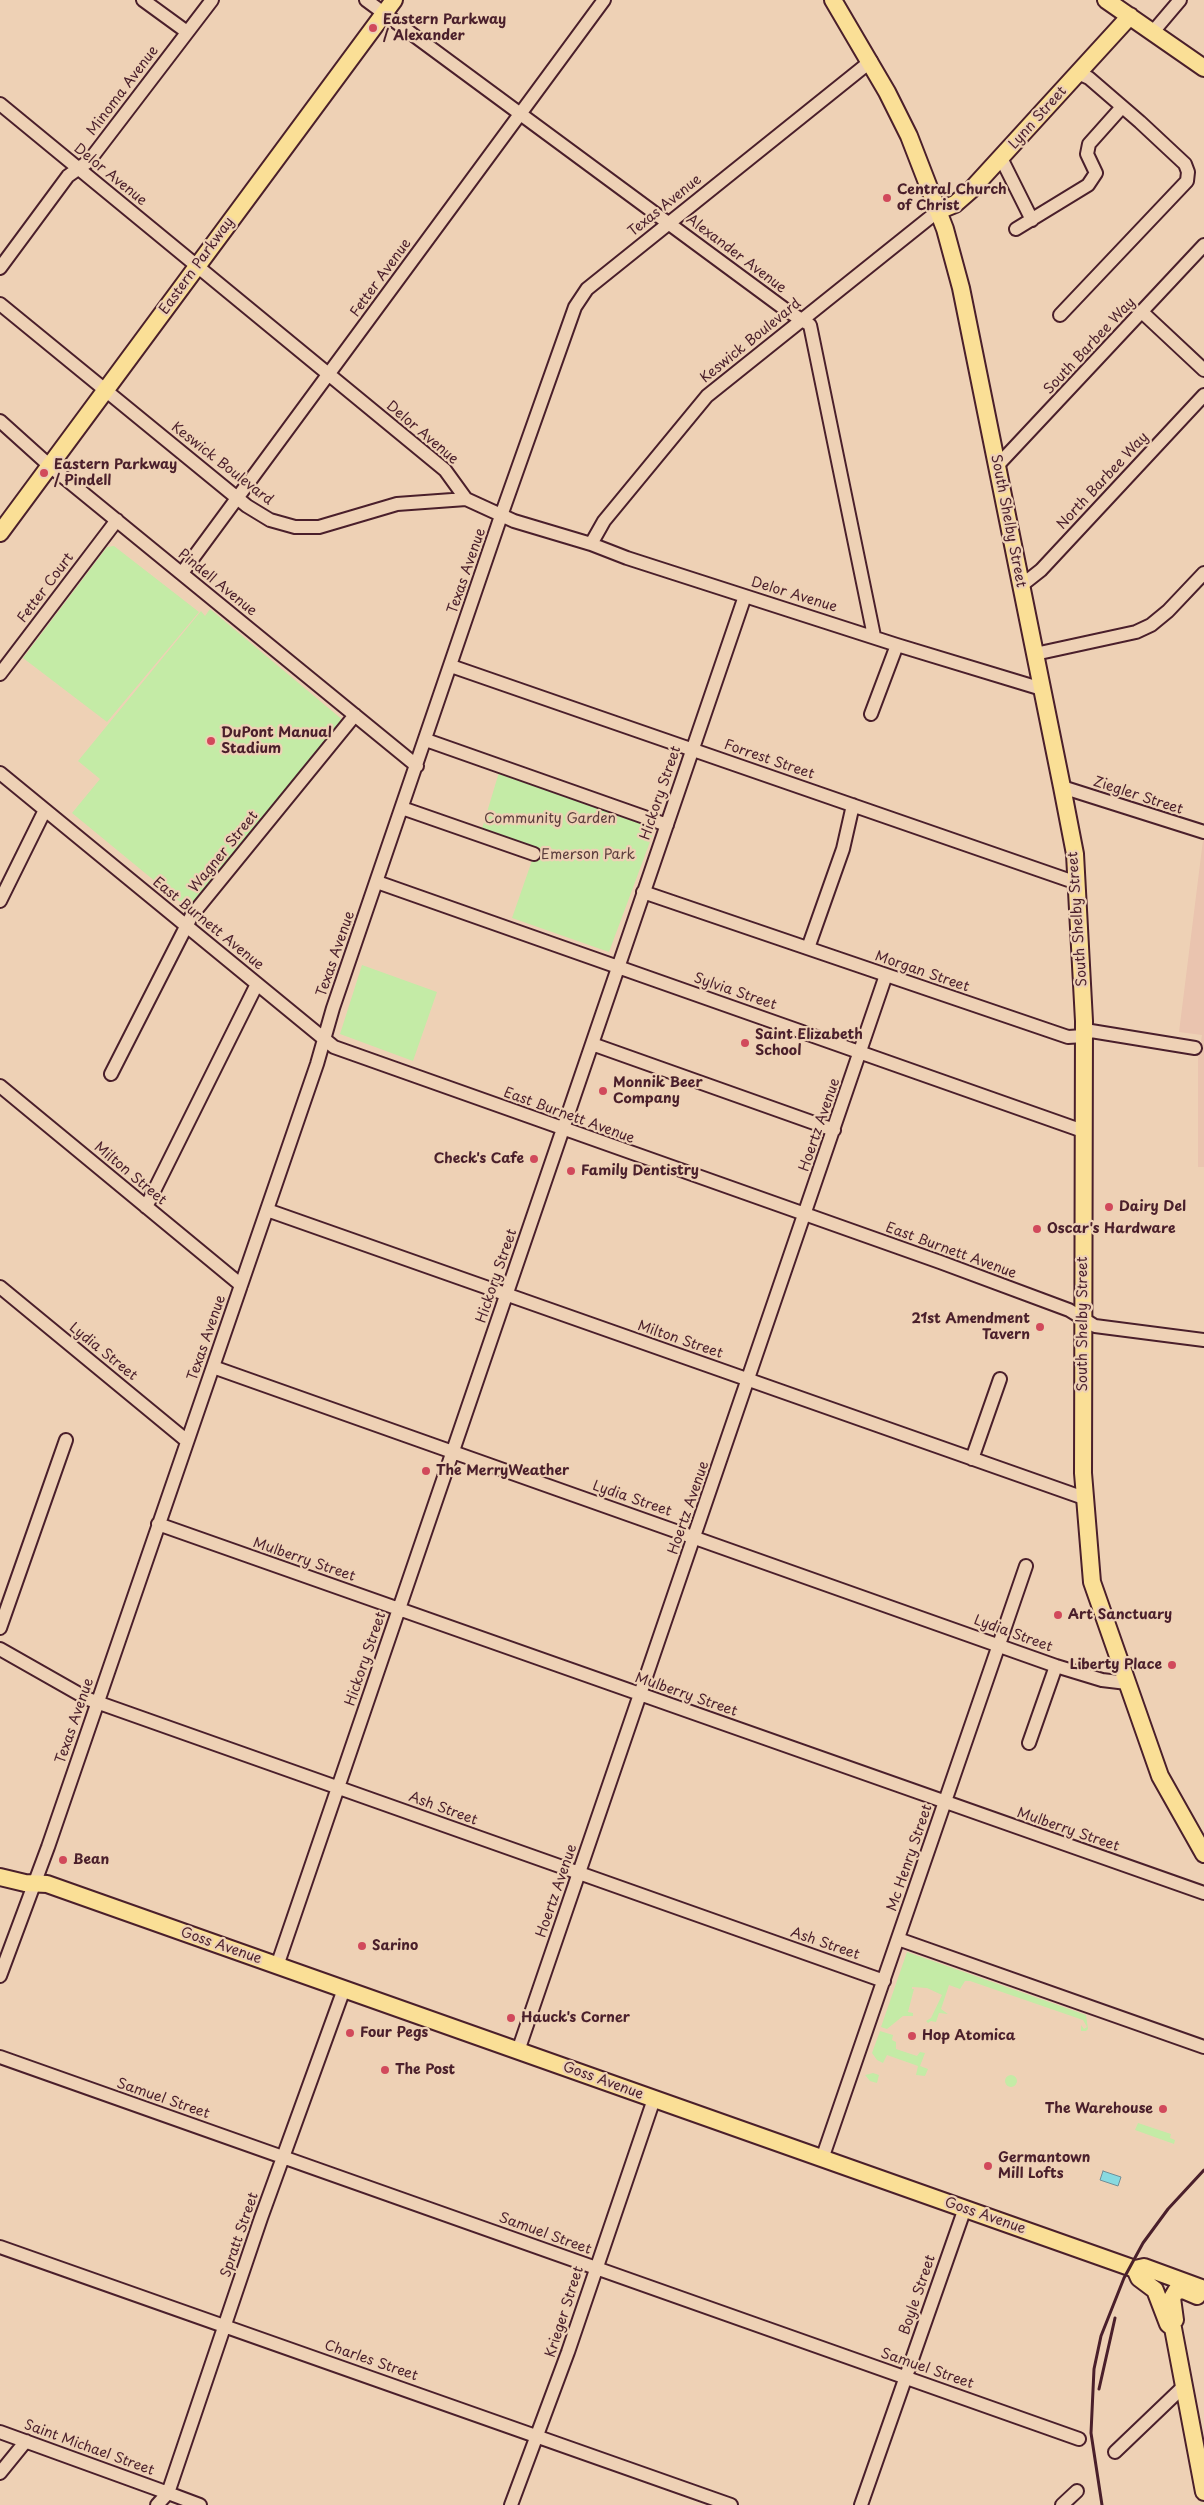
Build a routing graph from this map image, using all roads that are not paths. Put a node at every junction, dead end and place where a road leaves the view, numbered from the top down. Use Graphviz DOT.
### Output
graph roads {
  1 [pos="143,0"];
  2 [pos="212,0"];
  3 [pos="366,0"];
  4 [pos="394,0"];
  5 [pos="604,0"];
  6 [pos="833,0"];
  7 [pos="1106,0"];
  8 [pos="1180,0"];
  9 [pos="384,14"];
  10 [pos="1130,16"];
  11 [pos="187,32"];
  12 [pos="1152,33"];
  13 [pos="871,61"];
  14 [pos="1204,68"];
  15 [pos="1078,73"];
  16 [pos="0,104"];
  17 [pos="1122,107"];
  18 [pos="520,114"];
  19 [pos="1001,158"];
  20 [pos="78,169"];
  21 [pos="938,211"];
  22 [pos="1032,220"];
  23 [pos="668,222"];
  24 [pos="1016,229"];
  25 [pos="1204,245"];
  26 [pos="197,266"];
  27 [pos="0,268"];
  28 [pos="0,304"];
  29 [pos="1142,312"];
  30 [pos="1060,315"];
  31 [pos="802,319"];
  32 [pos="1204,370"];
  33 [pos="328,374"];
  34 [pos="105,391"];
  35 [pos="1204,394"];
  36 [pos="0,421"];
  37 [pos="50,466"];
  38 [pos="997,466"];
  39 [pos="237,498"];
  40 [pos="466,500"];
  41 [pos="502,513"];
  42 [pos="117,520"];
  43 [pos="0,533"];
  44 [pos="591,544"];
  45 [pos="182,573"];
  46 [pos="1204,573"];
  47 [pos="1022,585"];
  48 [pos="745,596"];
  49 [pos="874,636"];
  50 [pos="897,645"];
  51 [pos="1035,654"];
  52 [pos="451,666"];
  53 [pos="0,674"];
  54 [pos="1042,689"];
  55 [pos="871,714"];
  56 [pos="355,716"];
  57 [pos="426,740"];
  58 [pos="692,750"];
  59 [pos="417,766"];
  60 [pos="0,773"];
  61 [pos="1062,787"];
  62 [pos="853,805"];
  63 [pos="402,808"];
  64 [pos="45,810"];
  65 [pos="666,825"];
  66 [pos="1204,832"];
  67 [pos="534,854"];
  68 [pos="377,882"];
  69 [pos="1077,883"];
  70 [pos="644,892"];
  71 [pos="0,901"];
  72 [pos="187,926"];
  73 [pos="808,948"];
  74 [pos="618,967"];
  75 [pos="886,976"];
  76 [pos="257,984"];
  77 [pos="1084,1036"];
  78 [pos="324,1039"];
  79 [pos="592,1044"];
  80 [pos="1195,1048"];
  81 [pos="860,1053"];
  82 [pos="111,1074"];
  83 [pos="0,1086"];
  84 [pos="562,1130"];
  85 [pos="834,1130"];
  86 [pos="1082,1131"];
  87 [pos="146,1207"];
  88 [pos="267,1210"];
  89 [pos="805,1215"];
  90 [pos="241,1285"];
  91 [pos="0,1287"];
  92 [pos="506,1295"];
  93 [pos="1083,1318"];
  94 [pos="1204,1340"];
  95 [pos="213,1367"];
  96 [pos="1000,1379"];
  97 [pos="748,1380"];
  98 [pos="66,1440"];
  99 [pos="187,1440"];
  100 [pos="453,1452"];
  101 [pos="972,1460"];
  102 [pos="1084,1498"];
  103 [pos="158,1524"];
  104 [pos="694,1537"];
  105 [pos="1026,1566"];
  106 [pos="399,1609"];
  107 [pos="0,1628"];
  108 [pos="998,1644"];
  109 [pos="0,1650"];
  110 [pos="1056,1666"];
  111 [pos="1127,1683"];
  112 [pos="641,1695"];
  113 [pos="97,1702"];
  114 [pos="1029,1743"];
  115 [pos="338,1787"];
  116 [pos="945,1802"];
  117 [pos="1204,1854"];
  118 [pos="579,1873"];
  119 [pos="0,1877"];
  120 [pos="34,1883"];
  121 [pos="1204,1893"];
  122 [pos="898,1939"];
  123 [pos="277,1966"];
  124 [pos="0,1976"];
  125 [pos="884,1981"];
  126 [pos="344,1989"];
  127 [pos="1204,2046"];
  128 [pos="518,2051"];
  129 [pos="0,2057"];
  130 [pos="654,2099"];
  131 [pos="285,2158"];
  132 [pos="822,2159"];
  133 [pos="965,2208"];
  134 [pos="0,2247"];
  135 [pos="595,2268"];
  136 [pos="1135,2269"];
  137 [pos="1204,2289"];
  138 [pos="1204,2298"];
  139 [pos="226,2326"];
  140 [pos="1173,2328"];
  141 [pos="906,2378"];
  142 [pos="1184,2386"];
  143 [pos="0,2432"];
  144 [pos="537,2436"];
  145 [pos="1079,2439"];
  146 [pos="26,2441"];
  147 [pos="1115,2452"];
  148 [pos="0,2474"];
  149 [pos="1077,2491"];
  150 [pos="1204,2492"];
  151 [pos="168,2493"];
  152 [pos="196,2504"];
  153 [pos="157,2505"];
  154 [pos="511,2505"];
  155 [pos="731,2505"];
  156 [pos="861,2505"];
  157 [pos="1062,2505"];
  1 -- 11 [label="street"];
  2 -- 11 [label="street, Minoma Avenue"];
  3 -- 9 [label="street, Alexander Avenue"];
  4 -- 9 [label="main road, Eastern Parkway"];
  5 -- 18 [label="street, Fetter Avenue"];
  6 -- 13 [label="main road, South Shelby Street"];
  7 -- 10 [label="main road"];
  8 -- 12 [label="street"];
  9 -- 18 [label="street, Alexander Avenue"];
  9 -- 26 [label="main road, Eastern Parkway"];
  10 -- 12 [label="main road"];
  10 -- 15 [label="main road, Lynn Street"];
  11 -- 20 [label="street, Minoma Avenue"];
  12 -- 14 [label="main road"];
  13 -- 21 [label="main road, South Shelby Street"];
  13 -- 23 [label="street, Texas Avenue"];
  15 -- 17 [label="street"];
  15 -- 19 [label="main road, Lynn Street"];
  16 -- 20 [label="street, Delor Avenue"];
  17 -- 22 [label="street"];
  17 -- 30 [label="street"];
  18 -- 23 [label="street, Alexander Avenue"];
  18 -- 33 [label="street, Fetter Avenue"];
  19 -- 21 [label="main road, Lynn Street"];
  19 -- 22 [label="street"];
  20 -- 26 [label="street, Delor Avenue"];
  20 -- 27 [label="street, Minoma Avenue"];
  21 -- 31 [label="street, Keswick Boulevard"];
  21 -- 38 [label="main road, South Shelby Street"];
  22 -- 24 [label="street"];
  23 -- 31 [label="street, Alexander Avenue"];
  23 -- 41 [label="street, Texas Avenue"];
  25 -- 29 [label="street, South Barbee Way"];
  26 -- 33 [label="street, Delor Avenue"];
  26 -- 34 [label="main road, Eastern Parkway"];
  28 -- 34 [label="street, Keswick Boulevard"];
  29 -- 32 [label="street"];
  29 -- 38 [label="street, South Barbee Way"];
  31 -- 44 [label="street, Keswick Boulevard"];
  31 -- 49 [label="street, Alexander Avenue"];
  33 -- 39 [label="street, Fetter Avenue"];
  33 -- 40 [label="street, Delor Avenue"];
  34 -- 37 [label="main road, Eastern Parkway"];
  34 -- 39 [label="street, Keswick Boulevard"];
  35 -- 47 [label="street, North Barbee Way"];
  36 -- 37 [label="street, Pindell Avenue"];
  37 -- 42 [label="street, Pindell Avenue"];
  37 -- 43 [label="main road, Eastern Parkway"];
  38 -- 47 [label="main road, South Shelby Street"];
  39 -- 40 [label="street, Keswick Boulevard"];
  39 -- 45 [label="street, Fetter Avenue"];
  40 -- 41 [label="street, Delor Avenue"];
  41 -- 44 [label="street, Delor Avenue"];
  41 -- 52 [label="street, Texas Avenue"];
  42 -- 45 [label="street, Pindell Avenue"];
  42 -- 53 [label="street, Fetter Court"];
  44 -- 48 [label="street, Delor Avenue"];
  45 -- 56 [label="street, Pindell Avenue"];
  46 -- 51 [label="street"];
  47 -- 51 [label="main road, South Shelby Street"];
  48 -- 49 [label="street, Delor Avenue"];
  48 -- 58 [label="street, Hickory Street"];
  49 -- 50 [label="street, Delor Avenue"];
  50 -- 54 [label="street, Delor Avenue"];
  50 -- 55 [label="street"];
  51 -- 54 [label="main road, South Shelby Street"];
  52 -- 57 [label="street, Texas Avenue"];
  52 -- 58 [label="street, Forrest Street"];
  54 -- 61 [label="main road, South Shelby Street"];
  56 -- 59 [label="street, Pindell Avenue"];
  56 -- 72 [label="street, Wagner Street"];
  57 -- 59 [label="street, Texas Avenue"];
  57 -- 65 [label="street"];
  58 -- 62 [label="street, Forrest Street"];
  58 -- 65 [label="street, Hickory Street"];
  59 -- 63 [label="street, Texas Avenue"];
  60 -- 64 [label="street, East Burnett Avenue"];
  61 -- 66 [label="street, Ziegler Street"];
  61 -- 69 [label="main road, South Shelby Street"];
  62 -- 69 [label="street, Forrest Street"];
  62 -- 73 [label="street"];
  63 -- 67 [label="street"];
  63 -- 68 [label="street, Texas Avenue"];
  64 -- 71 [label="street"];
  64 -- 72 [label="street, East Burnett Avenue"];
  65 -- 70 [label="street, Hickory Street"];
  68 -- 74 [label="street, Sylvia Street"];
  68 -- 78 [label="street, Texas Avenue"];
  69 -- 77 [label="main road, South Shelby Street"];
  70 -- 73 [label="street, Morgan Street"];
  70 -- 74 [label="street, Hickory Street"];
  72 -- 76 [label="street, East Burnett Avenue"];
  72 -- 82 [label="street, Wagner Street"];
  73 -- 75 [label="street, Morgan Street"];
  74 -- 79 [label="street, Hickory Street"];
  74 -- 81 [label="street, Sylvia Street"];
  75 -- 77 [label="street, Morgan Street"];
  75 -- 81 [label="street, Hoertz Avenue"];
  76 -- 78 [label="street, East Burnett Avenue"];
  76 -- 87 [label="street"];
  77 -- 80 [label="street, Morgan Street"];
  77 -- 86 [label="main road, South Shelby Street"];
  78 -- 84 [label="street, East Burnett Avenue"];
  78 -- 88 [label="street, Texas Avenue"];
  79 -- 84 [label="street, Hickory Street"];
  79 -- 85 [label="street"];
  81 -- 85 [label="street, Hoertz Avenue"];
  81 -- 86 [label="street, Sylvia Street"];
  83 -- 87 [label="street, Milton Street"];
  84 -- 89 [label="street, East Burnett Avenue"];
  84 -- 92 [label="street, Hickory Street"];
  85 -- 89 [label="street, Hoertz Avenue"];
  86 -- 93 [label="main road, South Shelby Street"];
  87 -- 90 [label="street, Milton Street"];
  88 -- 90 [label="street, Texas Avenue"];
  88 -- 92 [label="street, Milton Street"];
  89 -- 93 [label="street, East Burnett Avenue"];
  89 -- 97 [label="street, Hoertz Avenue"];
  90 -- 95 [label="street, Texas Avenue"];
  91 -- 99 [label="street, Lydia Street"];
  92 -- 97 [label="street, Milton Street"];
  92 -- 100 [label="street, Hickory Street"];
  93 -- 94 [label="street, East Burnett Avenue"];
  93 -- 102 [label="main road, South Shelby Street"];
  95 -- 99 [label="street, Texas Avenue"];
  95 -- 100 [label="street, Lydia Street"];
  96 -- 101 [label="street"];
  97 -- 101 [label="street, Milton Street"];
  97 -- 104 [label="street, Hoertz Avenue"];
  98 -- 107 [label="street"];
  99 -- 103 [label="street, Texas Avenue"];
  100 -- 104 [label="street, Lydia Street"];
  100 -- 106 [label="street, Hickory Street"];
  101 -- 102 [label="street, Milton Street"];
  102 -- 111 [label="main road, South Shelby Street"];
  103 -- 106 [label="street, Mulberry Street"];
  103 -- 113 [label="street, Texas Avenue"];
  104 -- 108 [label="street, Lydia Street"];
  104 -- 112 [label="street, Hoertz Avenue"];
  105 -- 108 [label="street, Mc Henry Street"];
  106 -- 112 [label="street, Mulberry Street"];
  106 -- 115 [label="street, Hickory Street"];
  108 -- 110 [label="street, Lydia Street"];
  108 -- 116 [label="street, Mc Henry Street"];
  109 -- 113 [label="street, Ash Street"];
  110 -- 111 [label="street, Lydia Street"];
  110 -- 114 [label="street"];
  111 -- 117 [label="main road, South Shelby Street"];
  112 -- 116 [label="street, Mulberry Street"];
  112 -- 118 [label="street, Hoertz Avenue"];
  113 -- 115 [label="street, Ash Street"];
  113 -- 120 [label="street, Texas Avenue"];
  115 -- 118 [label="street, Ash Street"];
  115 -- 123 [label="street, Hickory Street"];
  116 -- 121 [label="street, Mulberry Street"];
  116 -- 122 [label="street, Mc Henry Street"];
  118 -- 125 [label="street, Ash Street"];
  118 -- 128 [label="street, Hoertz Avenue"];
  119 -- 120 [label="main road, Goss Avenue"];
  120 -- 123 [label="main road, Goss Avenue"];
  120 -- 124 [label="street, Texas Avenue"];
  122 -- 125 [label="street, Mc Henry Street"];
  122 -- 127 [label="street"];
  123 -- 126 [label="main road, Goss Avenue"];
  125 -- 132 [label="street, Mc Henry Street"];
  126 -- 128 [label="main road, Goss Avenue"];
  126 -- 131 [label="street, Spratt Street"];
  128 -- 130 [label="main road, Goss Avenue"];
  129 -- 131 [label="street, Samuel Street"];
  130 -- 132 [label="main road, Goss Avenue"];
  130 -- 135 [label="street, Krieger Street"];
  131 -- 135 [label="street, Samuel Street"];
  131 -- 139 [label="street, Spratt Street"];
  132 -- 133 [label="main road, Goss Avenue"];
  133 -- 136 [label="main road, Goss Avenue"];
  133 -- 141 [label="street, Boyle Street"];
  134 -- 139 [label="street, Charles Street"];
  135 -- 141 [label="street, Samuel Street"];
  135 -- 144 [label="street, Krieger Street"];
  136 -- 137 [label="main road, Goss Avenue"];
  136 -- 140 [label="main road"];
  138 -- 140 [label="main road"];
  139 -- 144 [label="street, Charles Street"];
  139 -- 151 [label="street, Spratt Street"];
  140 -- 142 [label="main road"];
  141 -- 145 [label="street, Samuel Street"];
  141 -- 156 [label="street, Boyle Street"];
  142 -- 147 [label="street"];
  142 -- 150 [label="main road"];
  143 -- 146 [label="street, Saint Michael Street"];
  144 -- 154 [label="street, Krieger Street"];
  144 -- 155 [label="street, Charles Street"];
  146 -- 148 [label="street"];
  146 -- 151 [label="street, Saint Michael Street"];
  149 -- 157 [label="street"];
  151 -- 152 [label="street, Saint Michael Street"];
  151 -- 153 [label="street"];
}
